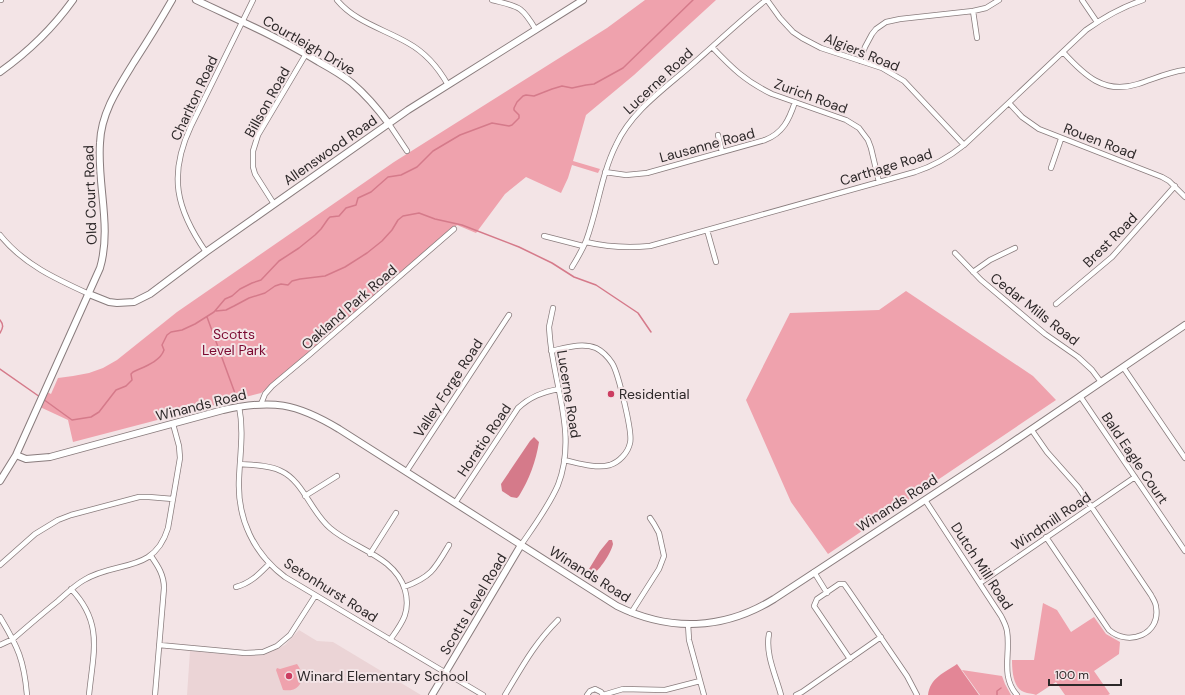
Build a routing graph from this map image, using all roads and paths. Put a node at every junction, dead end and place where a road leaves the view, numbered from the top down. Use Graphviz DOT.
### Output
graph roads {
  1 [pos="73,0"];
  2 [pos="172,0"];
  3 [pos="196,0"];
  4 [pos="253,0"];
  5 [pos="337,0"];
  6 [pos="492,0"];
  7 [pos="583,0"];
  8 [pos="767,0"];
  9 [pos="999,0"];
  10 [pos="1082,0"];
  11 [pos="1143,0"];
  12 [pos="973,11"];
  13 [pos="243,21"];
  14 [pos="1097,22"];
  15 [pos="536,30"];
  16 [pos="977,38"];
  17 [pos="712,47"];
  18 [pos="1063,52"];
  19 [pos="306,54"];
  20 [pos="860,61"];
  21 [pos="1185,70"];
  22 [pos="0,72"];
  23 [pos="448,85"];
  24 [pos="795,102"];
  25 [pos="1009,103"];
  26 [pos="388,124"];
  27 [pos="718,136"];
  28 [pos="1061,139"];
  29 [pos="964,145"];
  30 [pos="407,151"];
  31 [pos="722,152"];
  32 [pos="1051,168"];
  33 [pos="605,172"];
  34 [pos="879,182"];
  35 [pos="1175,186"];
  36 [pos="1185,197"];
  37 [pos="274,204"];
  38 [pos="454,229"];
  39 [pos="707,230"];
  40 [pos="0,235"];
  41 [pos="544,236"];
  42 [pos="585,244"];
  43 [pos="1015,248"];
  44 [pos="206,252"];
  45 [pos="955,253"];
  46 [pos="716,262"];
  47 [pos="572,267"];
  48 [pos="973,272"];
  49 [pos="89,294"];
  50 [pos="1056,304"];
  51 [pos="553,308"];
  52 [pos="509,315"];
  53 [pos="1185,325"];
  54 [pos="551,351"];
  55 [pos="1123,367"];
  56 [pos="1101,382"];
  57 [pos="559,388"];
  58 [pos="1080,396"];
  59 [pos="261,404"];
  60 [pos="239,406"];
  61 [pos="173,424"];
  62 [pos="1032,429"];
  63 [pos="16,455"];
  64 [pos="1185,458"];
  65 [pos="564,460"];
  66 [pos="240,464"];
  67 [pos="406,472"];
  68 [pos="337,476"];
  69 [pos="1135,477"];
  70 [pos="0,481"];
  71 [pos="305,496"];
  72 [pos="173,499"];
  73 [pos="925,500"];
  74 [pos="455,503"];
  75 [pos="1091,506"];
  76 [pos="396,513"];
  77 [pos="650,518"];
  78 [pos="1046,537"];
  79 [pos="449,545"];
  80 [pos="522,545"];
  81 [pos="1185,551"];
  82 [pos="370,554"];
  83 [pos="151,556"];
  84 [pos="269,564"];
  85 [pos="0,565"];
  86 [pos="814,572"];
  87 [pos="980,583"];
  88 [pos="236,587"];
  89 [pos="404,587"];
  90 [pos="71,589"];
  91 [pos="827,593"];
  92 [pos="315,596"];
  93 [pos="631,613"];
  94 [pos="0,617"];
  95 [pos="558,620"];
  96 [pos="688,624"];
  97 [pos="769,634"];
  98 [pos="881,637"];
  99 [pos="13,639"];
  100 [pos="390,640"];
  101 [pos="0,645"];
  102 [pos="159,645"];
  103 [pos="850,659"];
  104 [pos="445,673"];
  105 [pos="700,681"];
  106 [pos="27,695"];
  107 [pos="89,695"];
  108 [pos="155,695"];
  109 [pos="432,695"];
  110 [pos="483,695"];
  111 [pos="505,695"];
  112 [pos="587,695"];
  113 [pos="603,695"];
  114 [pos="704,695"];
  115 [pos="781,695"];
  116 [pos="796,695"];
  117 [pos="917,695"];
  118 [pos="1017,695"];
  1 -- 22 [label="street"];
  2 -- 49 [label="street, Old Court Road"];
  3 -- 13 [label="street, Courtleigh Drive"];
  4 -- 13 [label="street, Charlton Road"];
  5 -- 23 [label="street"];
  6 -- 15 [label="street"];
  7 -- 15 [label="street, Allenswood Road"];
  8 -- 17 [label="street, Lucerne Road"];
  8 -- 20 [label="street, Algiers Road"];
  9 -- 12 [label="street"];
  10 -- 14 [label="street"];
  11 -- 14 [label="street, Carthage Road"];
  12 -- 16 [label="street"];
  12 -- 20 [label="street"];
  13 -- 19 [label="street, Courtleigh Drive"];
  13 -- 44 [label="street, Charlton Road"];
  14 -- 18 [label="street, Carthage Road"];
  15 -- 23 [label="street, Allenswood Road"];
  17 -- 24 [label="street, Zurich Road"];
  17 -- 33 [label="street, Lucerne Road"];
  18 -- 21 [label="street"];
  18 -- 25 [label="street, Carthage Road"];
  19 -- 26 [label="street, Courtleigh Drive"];
  19 -- 37 [label="street, Billson Road"];
  20 -- 29 [label="street, Algiers Road"];
  23 -- 26 [label="street, Allenswood Road"];
  24 -- 31 [label="street, Lausanne Road"];
  24 -- 34 [label="street, Zurich Road"];
  25 -- 28 [label="street, Rouen Road"];
  25 -- 29 [label="street, Carthage Road"];
  26 -- 30 [label="street, Courtleigh Drive"];
  26 -- 37 [label="street, Allenswood Road"];
  27 -- 31 [label="street"];
  28 -- 32 [label="street"];
  28 -- 35 [label="street, Rouen Road"];
  29 -- 34 [label="street, Carthage Road"];
  31 -- 33 [label="street, Lausanne Road"];
  33 -- 42 [label="street, Lucerne Road"];
  34 -- 39 [label="street, Carthage Road"];
  35 -- 36 [label="street, Rouen Road"];
  35 -- 50 [label="street, Brest Road"];
  37 -- 44 [label="street, Allenswood Road"];
  38 -- 59 [label="street, Oakland Park Road"];
  39 -- 42 [label="street, Carthage Road"];
  39 -- 46 [label="street"];
  40 -- 49 [label="street"];
  41 -- 42 [label="street, Carthage Road"];
  42 -- 47 [label="street, Lucerne Road"];
  43 -- 48 [label="street"];
  44 -- 49 [label="street, Allenswood Road"];
  45 -- 48 [label="street, Cedar Mills Road"];
  48 -- 56 [label="street, Cedar Mills Road"];
  49 -- 63 [label="street, Old Court Road"];
  51 -- 54 [label="street, Lucerne Road"];
  52 -- 67 [label="street, Valley Forge Road"];
  53 -- 55 [label="street, Winands Road"];
  54 -- 57 [label="street, Lucerne Road"];
  54 -- 65 [label="street"];
  55 -- 56 [label="street, Winands Road"];
  55 -- 64 [label="street"];
  56 -- 58 [label="street, Winands Road"];
  57 -- 65 [label="street, Lucerne Road"];
  57 -- 74 [label="street, Horatio Road"];
  58 -- 62 [label="street, Winands Road"];
  58 -- 69 [label="street, Bald Eagle Court"];
  59 -- 60 [label="street, Winands Road"];
  59 -- 67 [label="street, Winands Road"];
  60 -- 61 [label="street, Winands Road"];
  60 -- 66 [label="street, Setonhurst Road"];
  61 -- 63 [label="street, Winands Road"];
  61 -- 72 [label="street"];
  62 -- 73 [label="street, Winands Road"];
  62 -- 75 [label="street"];
  63 -- 70 [label="street, Old Court Road"];
  65 -- 80 [label="street, Lucerne Road"];
  66 -- 71 [label="street"];
  66 -- 84 [label="street, Setonhurst Road"];
  67 -- 74 [label="street, Winands Road"];
  68 -- 71 [label="street"];
  69 -- 75 [label="street, Windmill Road"];
  69 -- 81 [label="street, Bald Eagle Court"];
  71 -- 82 [label="street"];
  72 -- 83 [label="street"];
  72 -- 85 [label="street"];
  73 -- 86 [label="street, Winands Road"];
  73 -- 87 [label="street, Dutch Mill Road"];
  74 -- 80 [label="street, Winands Road"];
  75 -- 78 [label="street, Windmill Road"];
  75 -- 78 [label="street"];
  76 -- 82 [label="street"];
  77 -- 93 [label="street"];
  78 -- 87 [label="street, Windmill Road"];
  79 -- 89 [label="street"];
  80 -- 93 [label="street, Winands Road"];
  80 -- 104 [label="street, Scotts Level Road"];
  82 -- 89 [label="street"];
  83 -- 90 [label="street"];
  83 -- 102 [label="street"];
  84 -- 88 [label="street"];
  84 -- 92 [label="street, Setonhurst Road"];
  86 -- 91 [label="street"];
  86 -- 96 [label="street, Winands Road"];
  87 -- 118 [label="street, Dutch Mill Road"];
  89 -- 100 [label="street"];
  90 -- 99 [label="street"];
  90 -- 107 [label="street"];
  91 -- 98 [label="street"];
  91 -- 103 [label="street"];
  92 -- 100 [label="street, Setonhurst Road"];
  92 -- 102 [label="street"];
  93 -- 96 [label="street, Winands Road"];
  94 -- 99 [label="street"];
  95 -- 111 [label="street"];
  96 -- 105 [label="street"];
  97 -- 115 [label="street"];
  98 -- 103 [label="street"];
  98 -- 117 [label="street"];
  99 -- 101 [label="street"];
  99 -- 106 [label="street"];
  100 -- 104 [label="street, Setonhurst Road"];
  102 -- 108 [label="street"];
  103 -- 116 [label="street"];
  104 -- 109 [label="street, Scotts Level Road"];
  104 -- 110 [label="street, Setonhurst Road"];
  105 -- 113 [label="street"];
  105 -- 114 [label="street"];
  112 -- 113 [label="street"];
}
